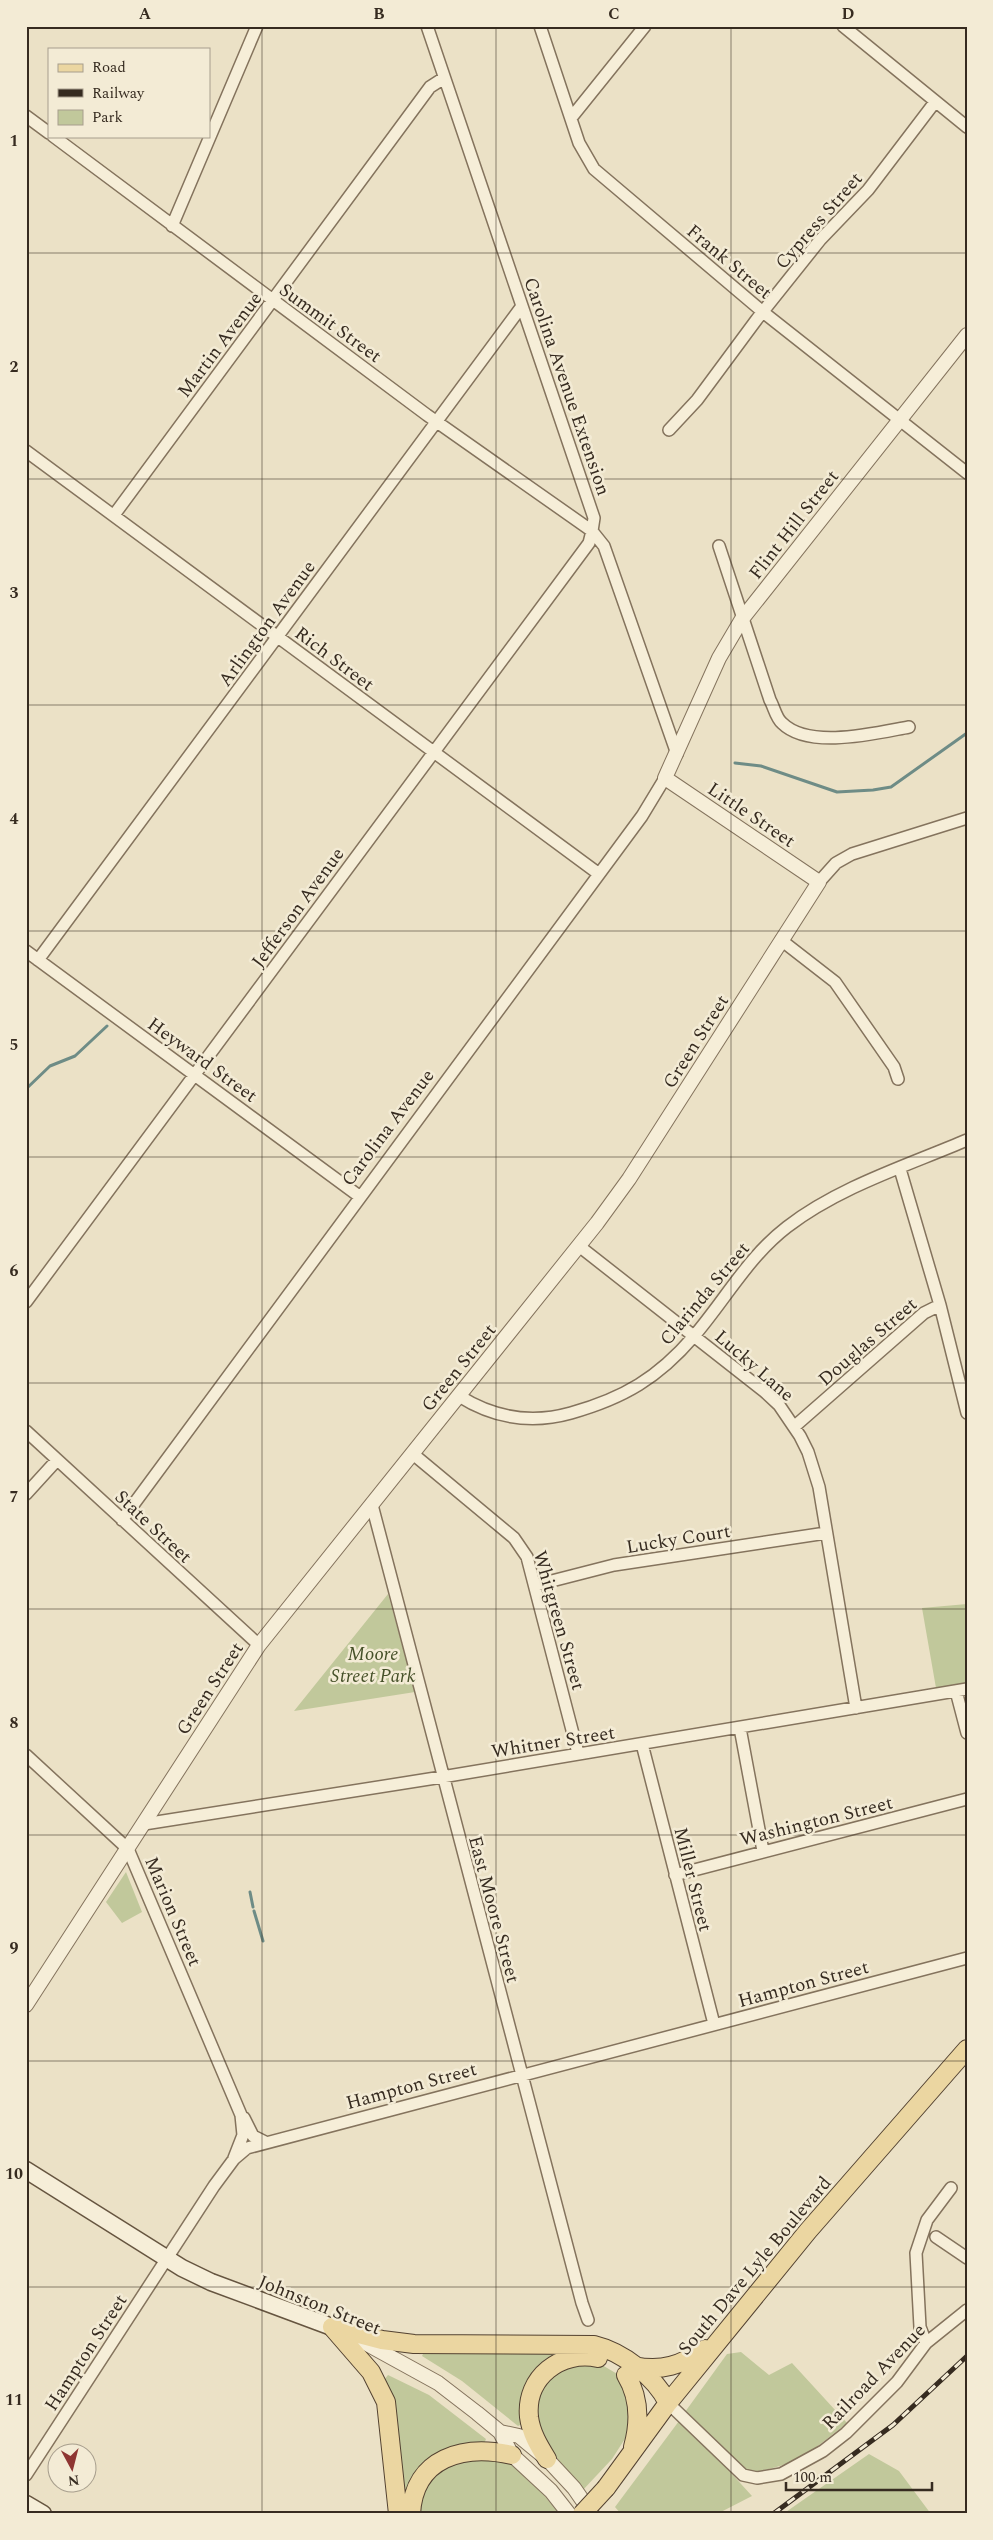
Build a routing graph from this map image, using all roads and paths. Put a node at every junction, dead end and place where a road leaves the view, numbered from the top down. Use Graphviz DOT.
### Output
graph roads {
  1 [pos="257,26"];
  2 [pos="427,26"];
  3 [pos="540,26"];
  4 [pos="645,26"];
  5 [pos="843,26"];
  6 [pos="444,78"];
  7 [pos="935,102"];
  8 [pos="26,116"];
  9 [pos="571,118"];
  10 [pos="967,127"];
  11 [pos="48,132"];
  12 [pos="210,137"];
  13 [pos="56,138"];
  14 [pos="209,138"];
  15 [pos="172,226"];
  16 [pos="273,301"];
  17 [pos="522,306"];
  18 [pos="763,312"];
  19 [pos="967,335"];
  20 [pos="899,419"];
  21 [pos="436,421"];
  22 [pos="669,430"];
  23 [pos="26,451"];
  24 [pos="967,473"];
  25 [pos="114,515"];
  26 [pos="592,530"];
  27 [pos="719,546"];
  28 [pos="742,619"];
  29 [pos="278,637"];
  30 [pos="909,726"];
  31 [pos="433,753"];
  32 [pos="677,754"];
  33 [pos="665,778"];
  34 [pos="967,818"];
  35 [pos="599,874"];
  36 [pos="819,882"];
  37 [pos="781,940"];
  38 [pos="26,951"];
  39 [pos="38,960"];
  40 [pos="195,1075"];
  41 [pos="898,1079"];
  42 [pos="967,1140"];
  43 [pos="900,1169"];
  44 [pos="359,1196"];
  45 [pos="579,1246"];
  46 [pos="26,1302"];
  47 [pos="940,1305"];
  48 [pos="694,1335"];
  49 [pos="459,1396"];
  50 [pos="967,1413"];
  51 [pos="795,1426"];
  52 [pos="26,1431"];
  53 [pos="413,1454"];
  54 [pos="57,1460"];
  55 [pos="26,1494"];
  56 [pos="372,1505"];
  57 [pos="122,1520"];
  58 [pos="826,1533"];
  59 [pos="536,1585"];
  60 [pos="259,1645"];
  61 [pos="962,1690"];
  62 [pos="856,1708"];
  63 [pos="740,1728"];
  64 [pos="967,1733"];
  65 [pos="642,1744"];
  66 [pos="578,1753"];
  67 [pos="26,1755"];
  68 [pos="442,1777"];
  69 [pos="967,1799"];
  70 [pos="144,1824"];
  71 [pos="128,1849"];
  72 [pos="763,1851"];
  73 [pos="675,1875"];
  74 [pos="967,1958"];
  75 [pos="26,2005"];
  76 [pos="714,2024"];
  77 [pos="967,2049"];
  78 [pos="520,2075"];
  79 [pos="241,2115"];
  80 [pos="265,2142"];
  81 [pos="234,2159"];
  82 [pos="26,2170"];
  83 [pos="951,2188"];
  84 [pos="936,2237"];
  85 [pos="967,2258"];
  86 [pos="167,2260"];
  87 [pos="967,2310"];
  88 [pos="588,2320"];
  89 [pos="332,2327"];
  90 [pos="720,2338"];
  91 [pos="926,2343"];
  92 [pos="630,2370"];
  93 [pos="668,2403"];
  94 [pos="500,2432"];
  95 [pos="512,2454"];
  96 [pos="631,2454"];
  97 [pos="547,2459"];
  98 [pos="26,2475"];
  99 [pos="26,2504"];
  100 [pos="43,2514"];
  101 [pos="398,2514"];
  102 [pos="411,2514"];
  103 [pos="569,2514"];
  104 [pos="582,2514"];
  105 [pos="592,2514"];
  1 -- 12 [label="street"];
  2 -- 6 [label="street, Carolina Avenue Extension"];
  3 -- 9 [label="street, Frank Street"];
  4 -- 9 [label="street"];
  5 -- 7 [label="street"];
  6 -- 16 [label="street, Martin Avenue"];
  6 -- 17 [label="street, Carolina Avenue Extension"];
  7 -- 10 [label="street"];
  7 -- 18 [label="street, Cypress Street"];
  8 -- 11 [label="street"];
  9 -- 18 [label="street, Frank Street"];
  13 -- 15 [label="street, Summit Street"];
  14 -- 15 [label="street"];
  15 -- 16 [label="street, Summit Street"];
  16 -- 21 [label="street, Summit Street"];
  16 -- 25 [label="street, Martin Avenue"];
  17 -- 21 [label="street, Arlington Avenue"];
  17 -- 26 [label="street, Carolina Avenue Extension"];
  18 -- 20 [label="street, Frank Street"];
  18 -- 22 [label="street, Cypress Street"];
  19 -- 20 [label="street, Flint Hill Street"];
  20 -- 24 [label="street, Frank Street"];
  20 -- 28 [label="street, Flint Hill Street"];
  21 -- 26 [label="street, Summit Street"];
  21 -- 29 [label="street, Arlington Avenue"];
  23 -- 25 [label="street, Rich Street"];
  25 -- 29 [label="street, Rich Street"];
  26 -- 31 [label="street, Jefferson Avenue"];
  26 -- 32 [label="street, Carolina Avenue Extension"];
  27 -- 28 [label="street"];
  28 -- 30 [label="street"];
  28 -- 32 [label="street, Flint Hill Street"];
  29 -- 31 [label="street, Rich Street"];
  29 -- 39 [label="street, Arlington Avenue"];
  31 -- 35 [label="street, Rich Street"];
  31 -- 40 [label="street, Jefferson Avenue"];
  32 -- 33 [label="street, Carolina Avenue"];
  33 -- 35 [label="street, Carolina Avenue"];
  33 -- 36 [label="street, Little Street"];
  34 -- 36 [label="street, Green Street"];
  35 -- 44 [label="street, Carolina Avenue"];
  36 -- 37 [label="street, Green Street"];
  37 -- 41 [label="street"];
  37 -- 45 [label="street, Green Street"];
  38 -- 39 [label="street, Heyward Street"];
  39 -- 40 [label="street, Heyward Street"];
  40 -- 44 [label="street, Heyward Street"];
  40 -- 46 [label="street, Jefferson Avenue"];
  42 -- 43 [label="street, Clarinda Street"];
  43 -- 47 [label="street"];
  43 -- 48 [label="street, Clarinda Street"];
  44 -- 57 [label="street, Carolina Avenue"];
  45 -- 48 [label="street, Lucky Lane"];
  45 -- 49 [label="street, Green Street"];
  47 -- 50 [label="street"];
  47 -- 51 [label="street, Douglas Street"];
  48 -- 49 [label="street, Clarinda Street"];
  48 -- 51 [label="street, Lucky Lane"];
  49 -- 53 [label="street, Green Street"];
  51 -- 58 [label="street, Lucky Lane"];
  52 -- 54 [label="street, State Street"];
  53 -- 56 [label="street, Green Street"];
  53 -- 59 [label="street, Whitgreen Street"];
  54 -- 55 [label="street"];
  54 -- 57 [label="street, State Street"];
  56 -- 60 [label="street, Green Street"];
  56 -- 68 [label="street, East Moore Street"];
  57 -- 60 [label="street, State Street"];
  58 -- 59 [label="street, Lucky Court"];
  58 -- 62 [label="street, Lucky Lane"];
  59 -- 66 [label="street, Whitgreen Street"];
  60 -- 70 [label="street, Green Street"];
  61 -- 62 [label="street, Whitner Street"];
  61 -- 64 [label="street"];
  62 -- 63 [label="street, Whitner Street"];
  63 -- 65 [label="street, Whitner Street"];
  63 -- 72 [label="street"];
  65 -- 66 [label="street, Whitner Street"];
  65 -- 73 [label="street, Miller Street"];
  66 -- 68 [label="street, Whitner Street"];
  67 -- 71 [label="street, Marion Street"];
  68 -- 70 [label="street, Whitner Street"];
  68 -- 78 [label="street, East Moore Street"];
  69 -- 72 [label="street, Washington Street"];
  70 -- 71 [label="street, Green Street"];
  71 -- 75 [label="street, Green Street"];
  71 -- 79 [label="street, Marion Street"];
  72 -- 73 [label="street, Washington Street"];
  73 -- 76 [label="street, Miller Street"];
  74 -- 76 [label="street, Hampton Street"];
  76 -- 78 [label="street, Hampton Street"];
  77 -- 90 [label="main road, South Dave Lyle Boulevard"];
  78 -- 80 [label="street, Hampton Street"];
  78 -- 88 [label="street, East Moore Street"];
  79 -- 80 [label="street, Marion Street"];
  79 -- 81 [label="street, Marion Street"];
  80 -- 81 [label="street, Hampton Street"];
  81 -- 86 [label="street, Hampton Street"];
  82 -- 86 [label="main road, Johnston Street"];
  83 -- 91 [label="street"];
  84 -- 85 [label="street"];
  86 -- 89 [label="main road, Johnston Street"];
  86 -- 98 [label="street, Hampton Street"];
  87 -- 91 [label="street, Railroad Avenue"];
  89 -- 92 [label="main road"];
  89 -- 94 [label="street, Johnston Street"];
  89 -- 101 [label="main road"];
  90 -- 92 [label="main road"];
  90 -- 93 [label="main road, South Dave Lyle Boulevard"];
  91 -- 93 [label="street, Railroad Avenue"];
  92 -- 93 [label="main road"];
  92 -- 96 [label="main road"];
  92 -- 97 [label="main road"];
  93 -- 96 [label="main road, South Dave Lyle Boulevard"];
  94 -- 95 [label="street, Johnston Street"];
  94 -- 97 [label="street"];
  95 -- 102 [label="main road"];
  95 -- 103 [label="street, Johnston Street"];
  96 -- 104 [label="main road, South Dave Lyle Boulevard, bridge"];
  97 -- 105 [label="street"];
  99 -- 100 [label="main road"];
}
